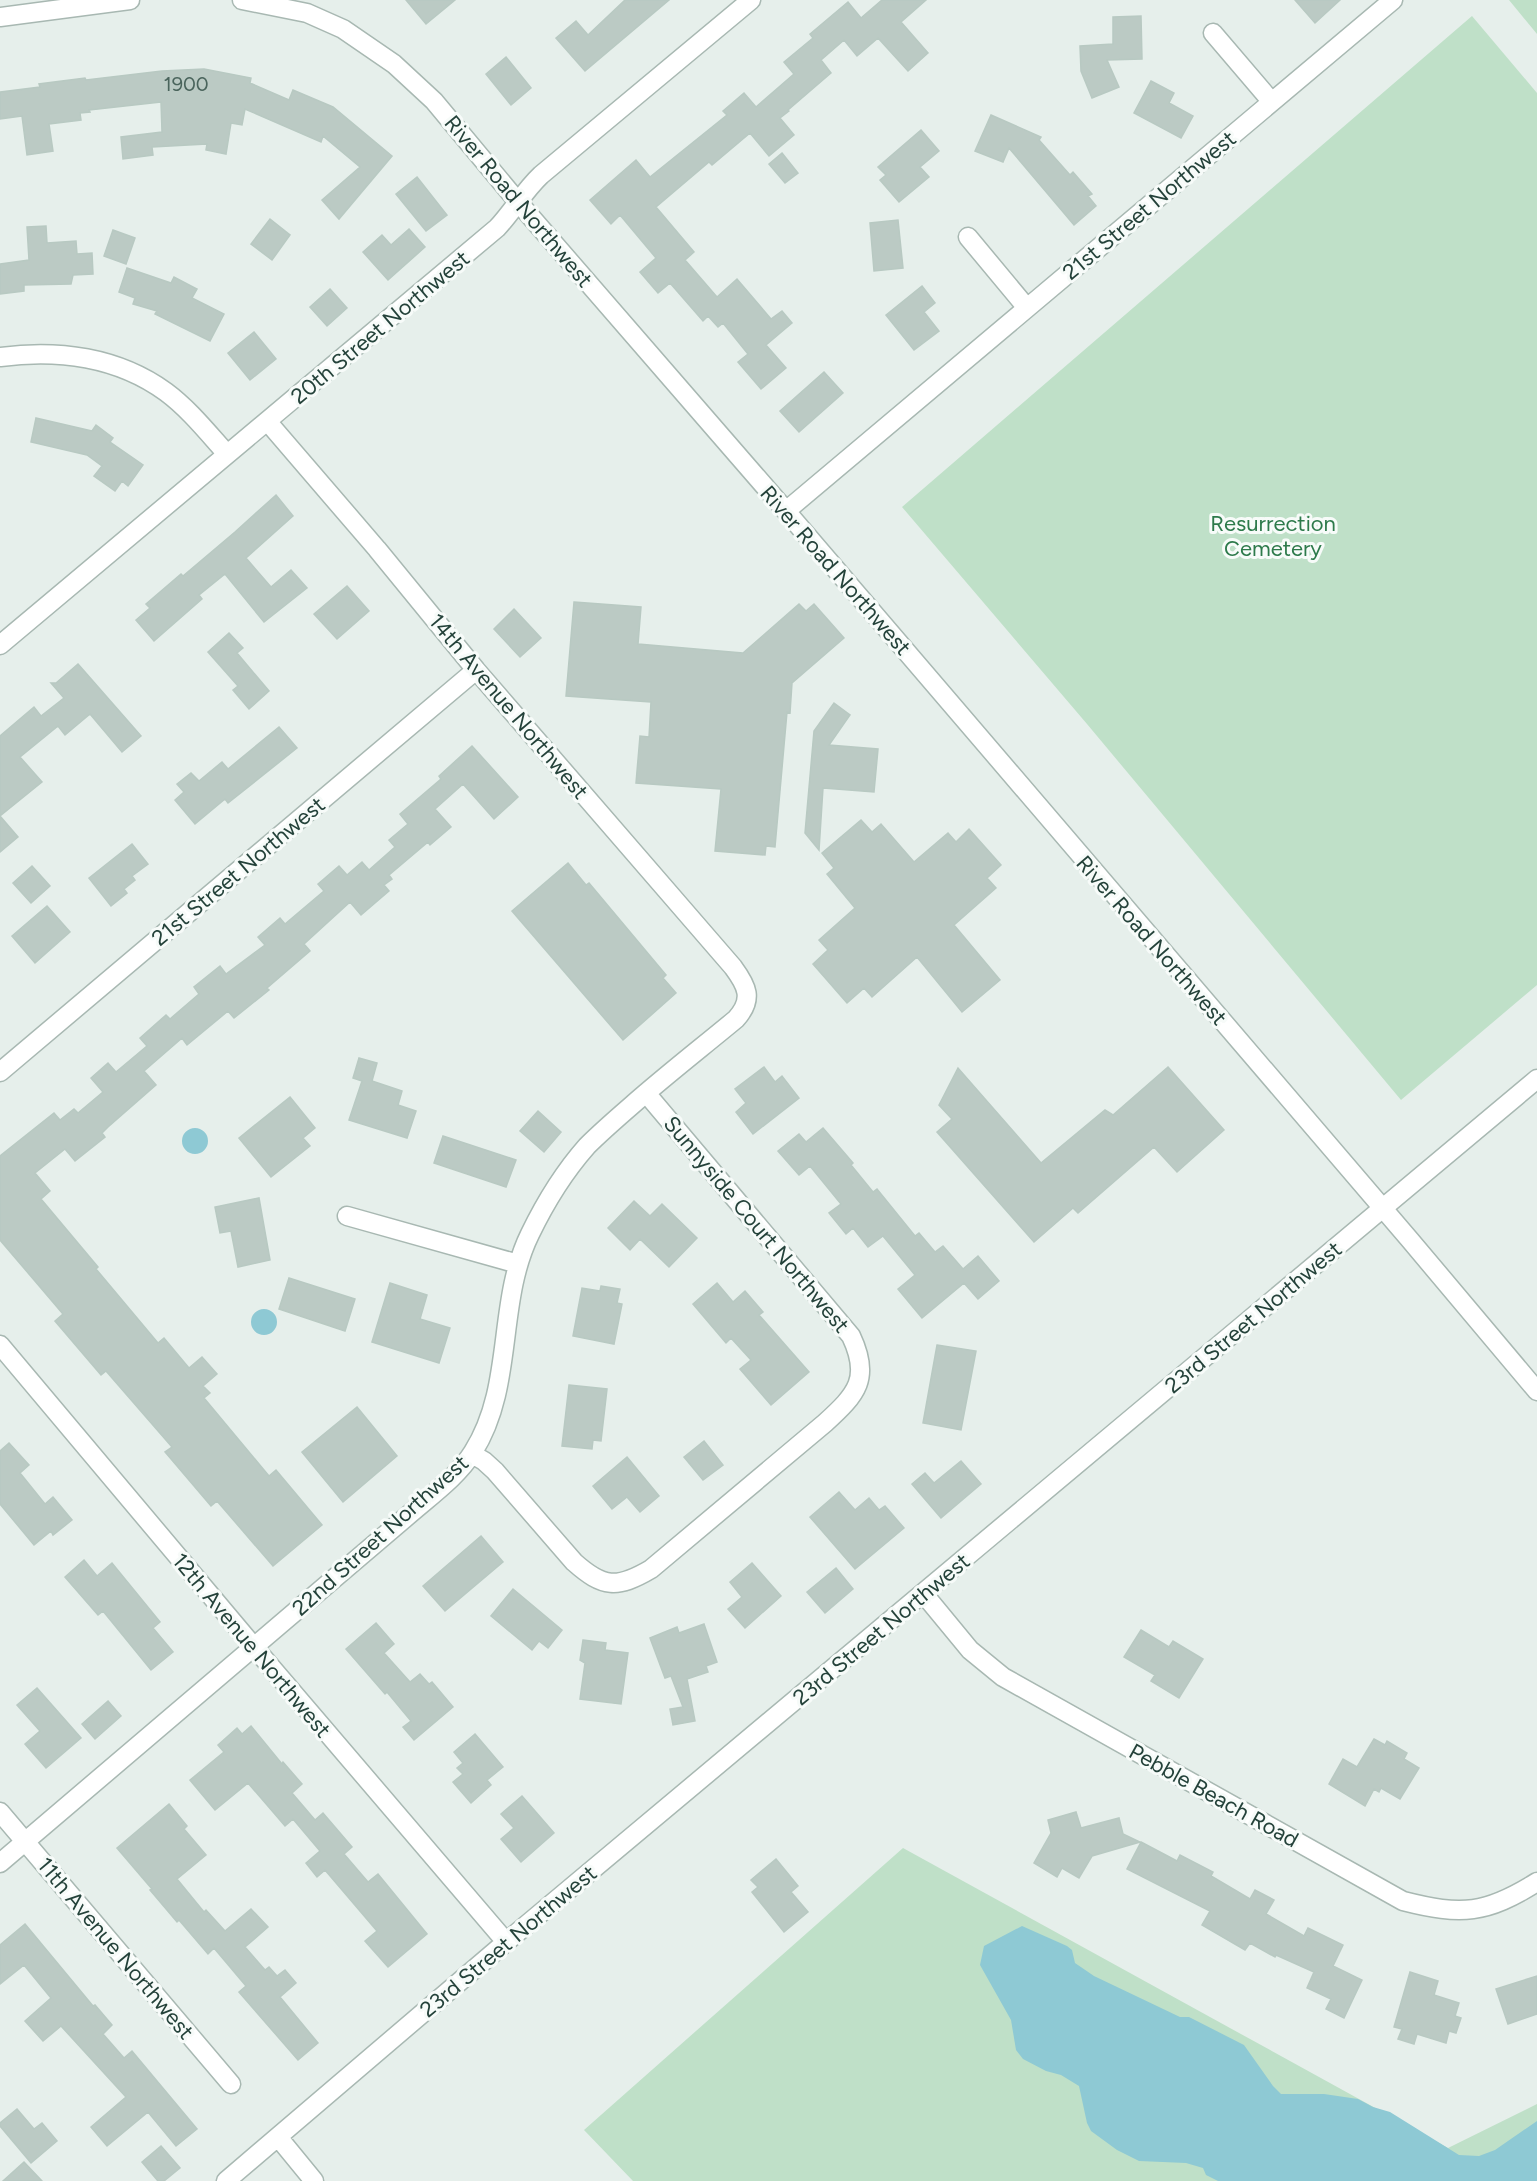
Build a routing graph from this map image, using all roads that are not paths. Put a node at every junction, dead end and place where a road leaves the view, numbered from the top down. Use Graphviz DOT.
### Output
graph roads {
  1 [pos="130,0"];
  2 [pos="242,0"];
  3 [pos="751,0"];
  4 [pos="1393,0"];
  5 [pos="95,2"];
  6 [pos="310,7"];
  7 [pos="0,17"];
  8 [pos="1213,33"];
  9 [pos="1271,102"];
  10 [pos="518,202"];
  11 [pos="968,237"];
  12 [pos="1028,308"];
  13 [pos="0,357"];
  14 [pos="267,421"];
  15 [pos="227,454"];
  16 [pos="786,511"];
  17 [pos="0,645"];
  18 [pos="477,670"];
  19 [pos="747,993"];
  20 [pos="0,1072"];
  21 [pos="1537,1079"];
  22 [pos="646,1093"];
  23 [pos="1382,1209"];
  24 [pos="347,1216"];
  25 [pos="518,1264"];
  26 [pos="0,1346"];
  27 [pos="1537,1391"];
  28 [pos="472,1454"];
  29 [pos="923,1593"];
  30 [pos="254,1647"];
  31 [pos="0,1812"];
  32 [pos="26,1841"];
  33 [pos="0,1863"];
  34 [pos="1537,1882"];
  35 [pos="506,1942"];
  36 [pos="231,2084"];
  37 [pos="278,2137"];
  38 [pos="226,2181"];
  39 [pos="314,2181"];
  1 -- 5 [label="street"];
  2 -- 6 [label="street, River Road Northwest"];
  3 -- 10 [label="street, 20th Street Northwest"];
  4 -- 9 [label="street, 21st Street Northwest"];
  5 -- 7 [label="street"];
  6 -- 10 [label="street, River Road Northwest"];
  8 -- 9 [label="street"];
  9 -- 12 [label="street, 21st Street Northwest"];
  10 -- 14 [label="street, 20th Street Northwest"];
  10 -- 16 [label="street, River Road Northwest"];
  11 -- 12 [label="street"];
  12 -- 16 [label="street, 21st Street Northwest"];
  13 -- 15 [label="street"];
  14 -- 15 [label="street, 20th Street Northwest"];
  14 -- 18 [label="street, 14th Avenue Northwest"];
  15 -- 17 [label="street, 20th Street Northwest"];
  16 -- 23 [label="street, River Road Northwest"];
  18 -- 19 [label="street, 14th Avenue Northwest"];
  18 -- 20 [label="street, 21st Street Northwest"];
  19 -- 22 [label="street, 22nd Street Northwest"];
  21 -- 23 [label="street, 23rd Street Northwest"];
  22 -- 25 [label="street, 22nd Street Northwest"];
  22 -- 28 [label="street, Sunnyside Court Northwest"];
  23 -- 27 [label="street, River Road Northwest"];
  23 -- 29 [label="street, 23rd Street Northwest"];
  24 -- 25 [label="street"];
  25 -- 28 [label="street, 22nd Street Northwest"];
  26 -- 30 [label="street, 12th Avenue Northwest"];
  28 -- 30 [label="street, 22nd Street Northwest"];
  29 -- 34 [label="street, Pebble Beach Road"];
  29 -- 35 [label="street, 23rd Street Northwest"];
  30 -- 32 [label="street, 22nd Street Northwest"];
  30 -- 35 [label="street, 12th Avenue Northwest"];
  31 -- 32 [label="street, 11th Avenue Northwest"];
  32 -- 33 [label="street, 22nd Street Northwest"];
  32 -- 36 [label="street, 11th Avenue Northwest"];
  35 -- 37 [label="street, 23rd Street Northwest"];
  37 -- 38 [label="street, 23rd Street Northwest"];
  37 -- 39 [label="street"];
}
